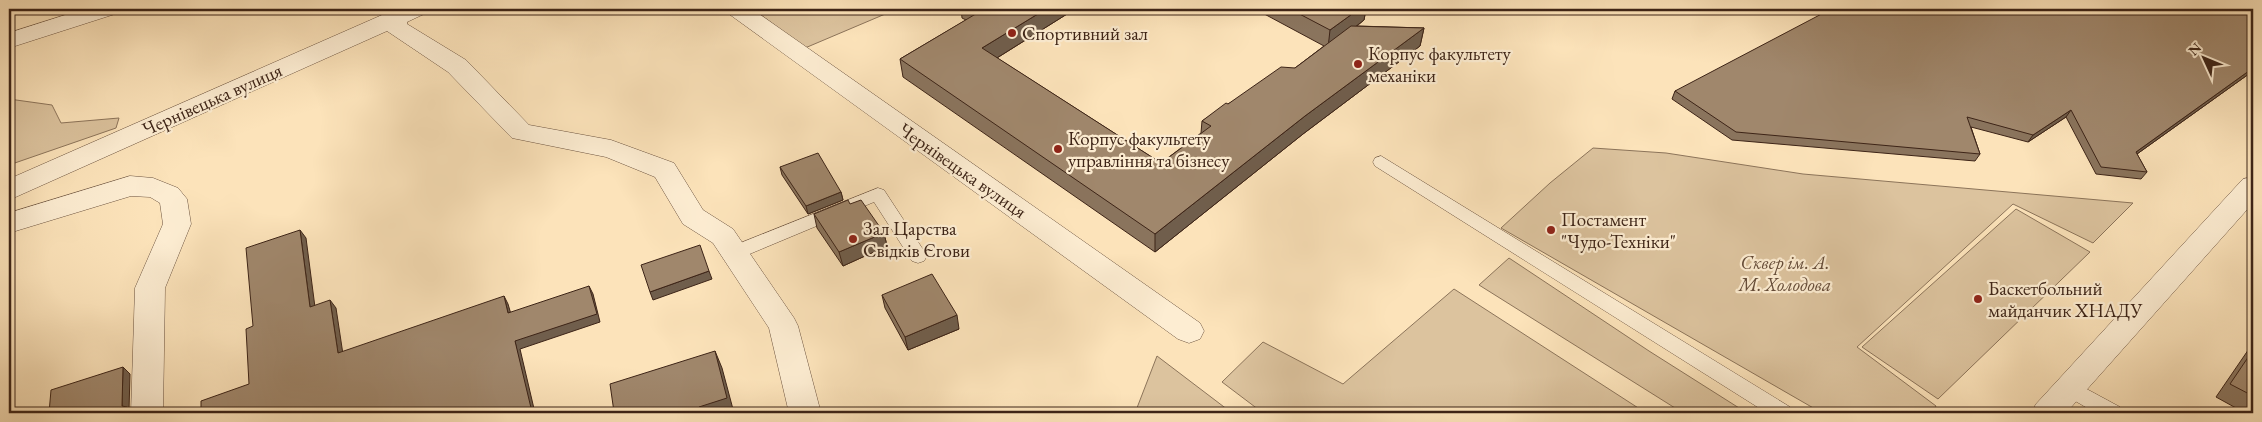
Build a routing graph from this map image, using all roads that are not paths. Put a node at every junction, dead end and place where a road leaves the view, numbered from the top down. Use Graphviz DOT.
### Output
graph roads {
  1 [pos="108,9"];
  2 [pos="737,9"];
  3 [pos="401,11"];
  4 [pos="9,41"];
  5 [pos="1381,162"];
  6 [pos="2253,186"];
  7 [pos="9,190"];
  8 [pos="9,223"];
  9 [pos="734,253"];
  10 [pos="918,256"];
  11 [pos="1189,331"];
  12 [pos="2070,388"];
  13 [pos="147,413"];
  14 [pos="805,413"];
  15 [pos="1784,413"];
  16 [pos="2047,413"];
  17 [pos="2113,413"];
  1 -- 4 [label="street"];
  2 -- 11 [label="street, Чернівецька вулиця"];
  3 -- 7 [label="street, Чернівецька вулиця"];
  3 -- 9 [label="street"];
  5 -- 15 [label="lane"];
  6 -- 12 [label="street"];
  8 -- 13 [label="street"];
  9 -- 10 [label="lane"];
  9 -- 14 [label="street"];
  12 -- 16 [label="street"];
  12 -- 17 [label="lane"];
}
